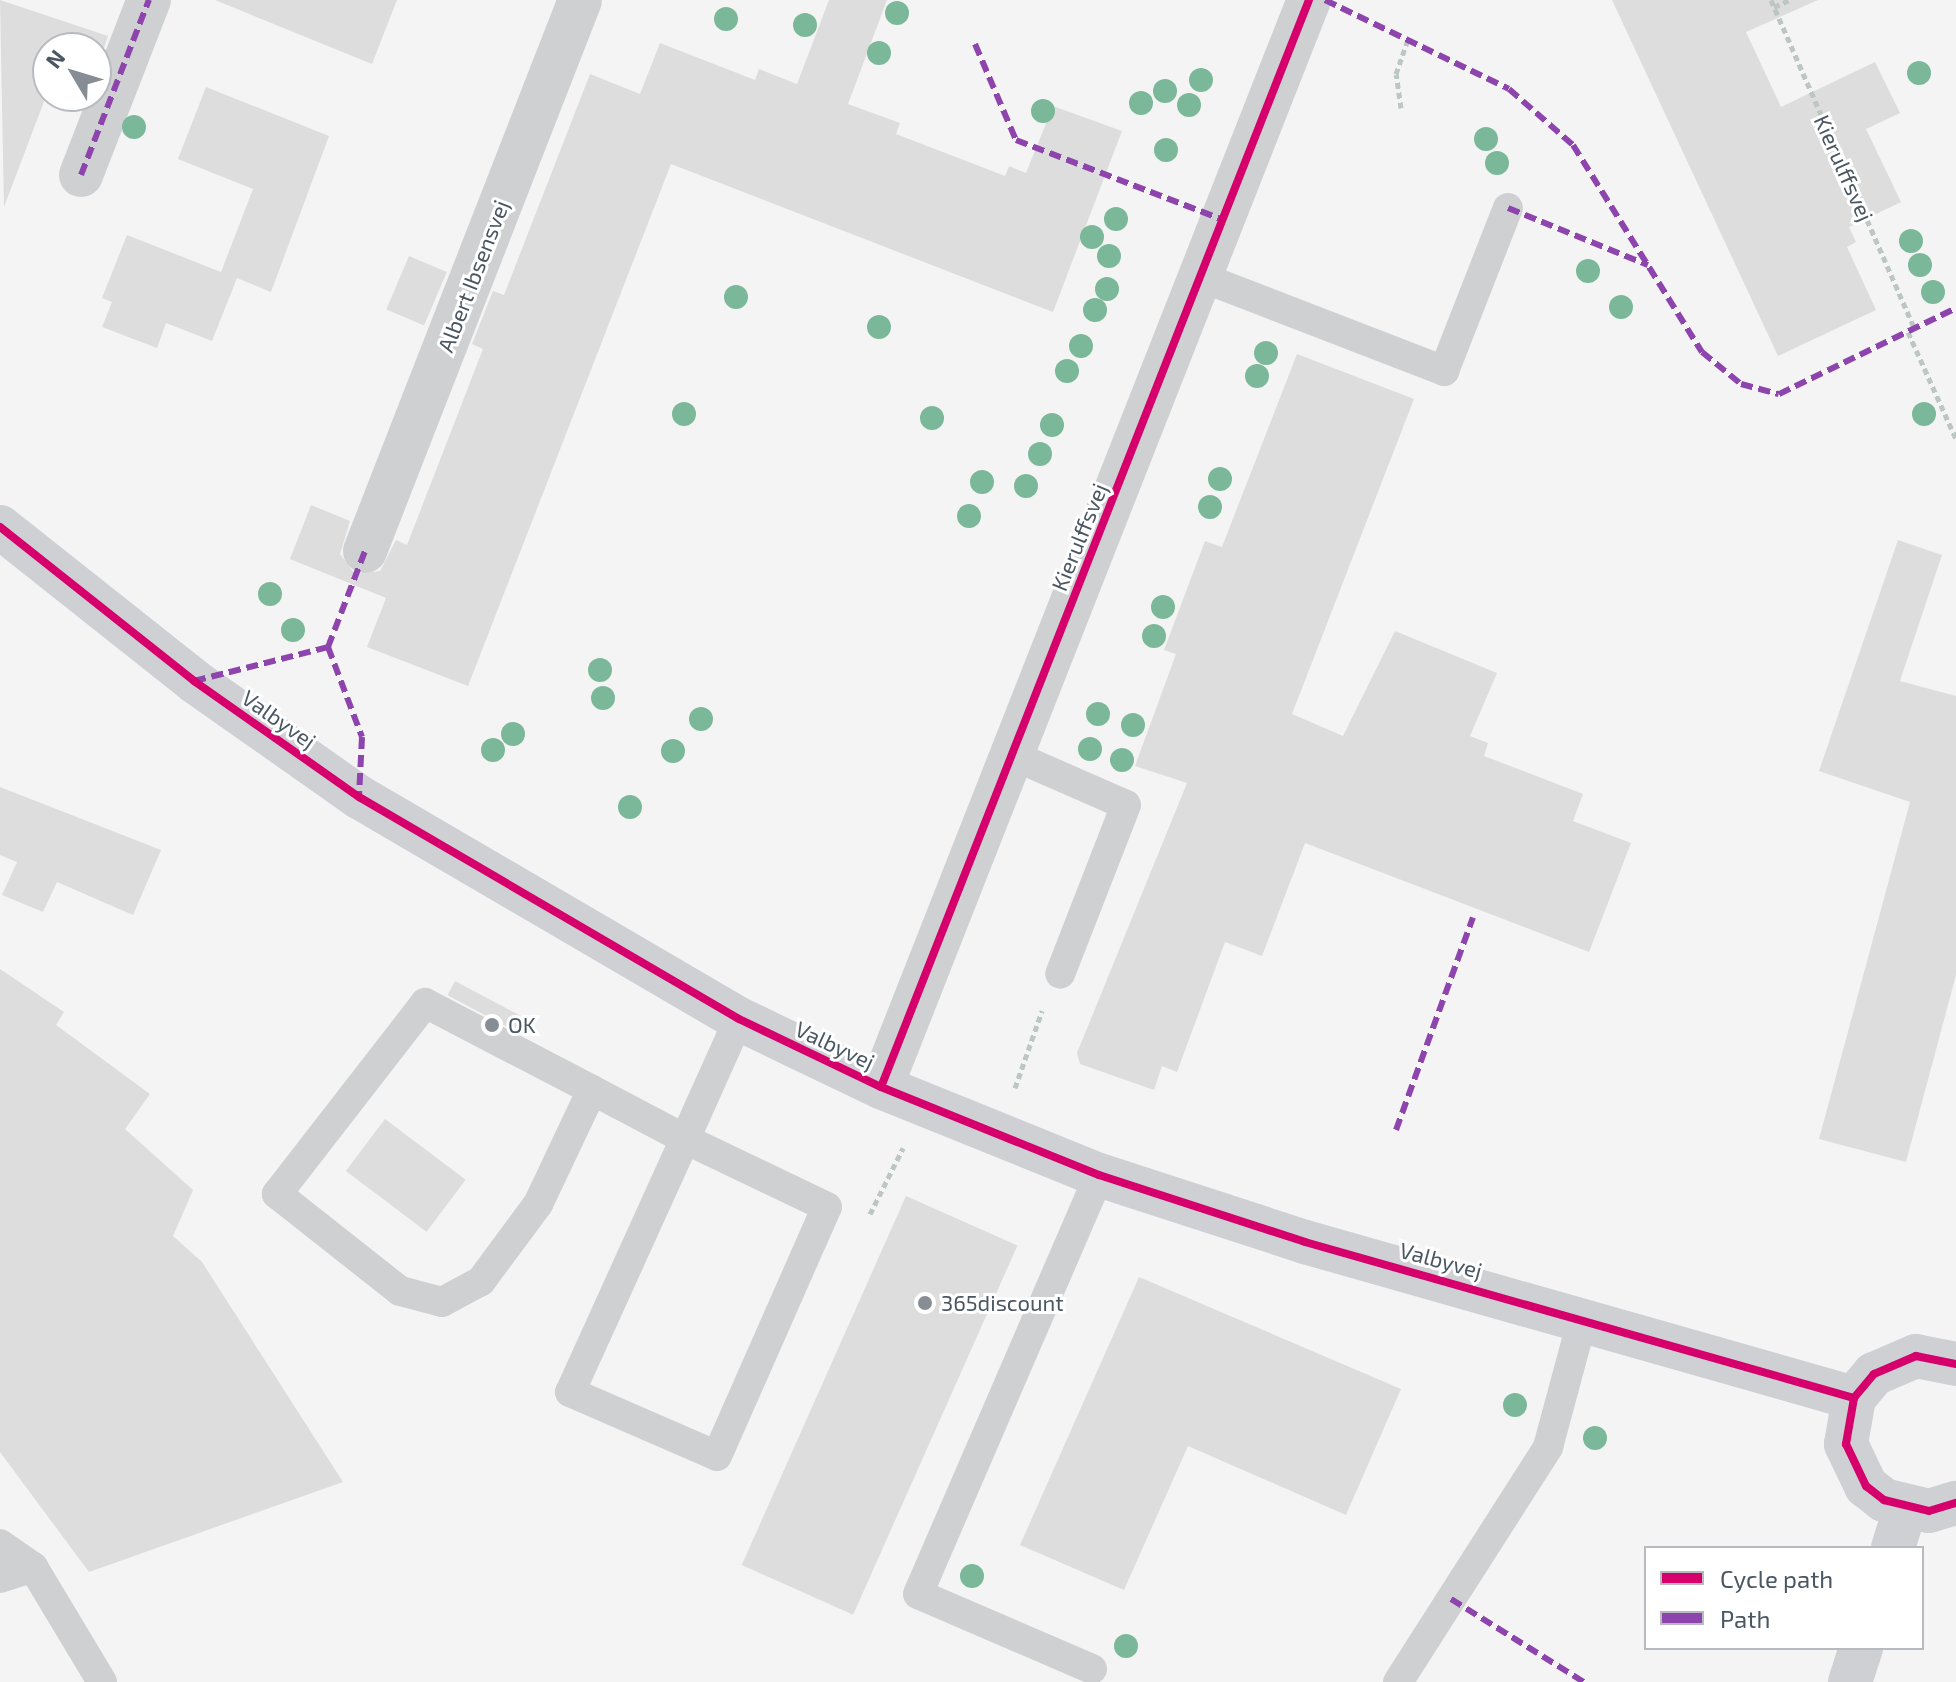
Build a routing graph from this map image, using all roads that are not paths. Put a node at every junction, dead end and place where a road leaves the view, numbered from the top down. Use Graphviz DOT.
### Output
graph roads {
  1 [pos="149,0"];
  2 [pos="580,0"];
  3 [pos="1309,0"];
  4 [pos="81,175"];
  5 [pos="1508,208"];
  6 [pos="1201,277"];
  7 [pos="4,539"];
  8 [pos="365,551"];
  9 [pos="1012,755"];
  10 [pos="1060,974"];
  11 [pos="739,1019"];
  12 [pos="881,1087"];
  13 [pos="592,1090"];
  14 [pos="685,1139"];
  15 [pos="1099,1175"];
  16 [pos="1583,1317"];
  17 [pos="1953,1350"];
  18 [pos="1854,1398"];
  19 [pos="1956,1503"];
  20 [pos="1899,1528"];
  21 [pos="0,1544"];
  22 [pos="33,1567"];
  23 [pos="0,1578"];
  24 [pos="1860,1650"];
  25 [pos="1092,1669"];
  26 [pos="102,1682"];
  27 [pos="1398,1682"];
  28 [pos="1850,1682"];
  1 -- 4 [label="street"];
  2 -- 8 [label="street, Albert Ibsensvej"];
  3 -- 6 [label="street, Kierulffsvej"];
  5 -- 6 [label="lane"];
  6 -- 9 [label="street, Kierulffsvej"];
  7 -- 11 [label="street, Valbyvej"];
  9 -- 10 [label="lane"];
  9 -- 12 [label="street, Kierulffsvej"];
  11 -- 12 [label="street, Valbyvej"];
  11 -- 14 [label="lane"];
  12 -- 15 [label="street, Valbyvej"];
  13 -- 13 [label="lane"];
  13 -- 14 [label="lane"];
  14 -- 14 [label="lane"];
  15 -- 16 [label="street, Valbyvej"];
  15 -- 25 [label="lane"];
  16 -- 18 [label="street, Valbyvej"];
  16 -- 27 [label="lane"];
  17 -- 18 [label="street"];
  18 -- 20 [label="street"];
  19 -- 20 [label="street"];
  21 -- 22 [label="lane"];
  22 -- 23 [label="lane"];
  22 -- 26 [label="lane"];
  24 -- 28 [label="street"];
}
